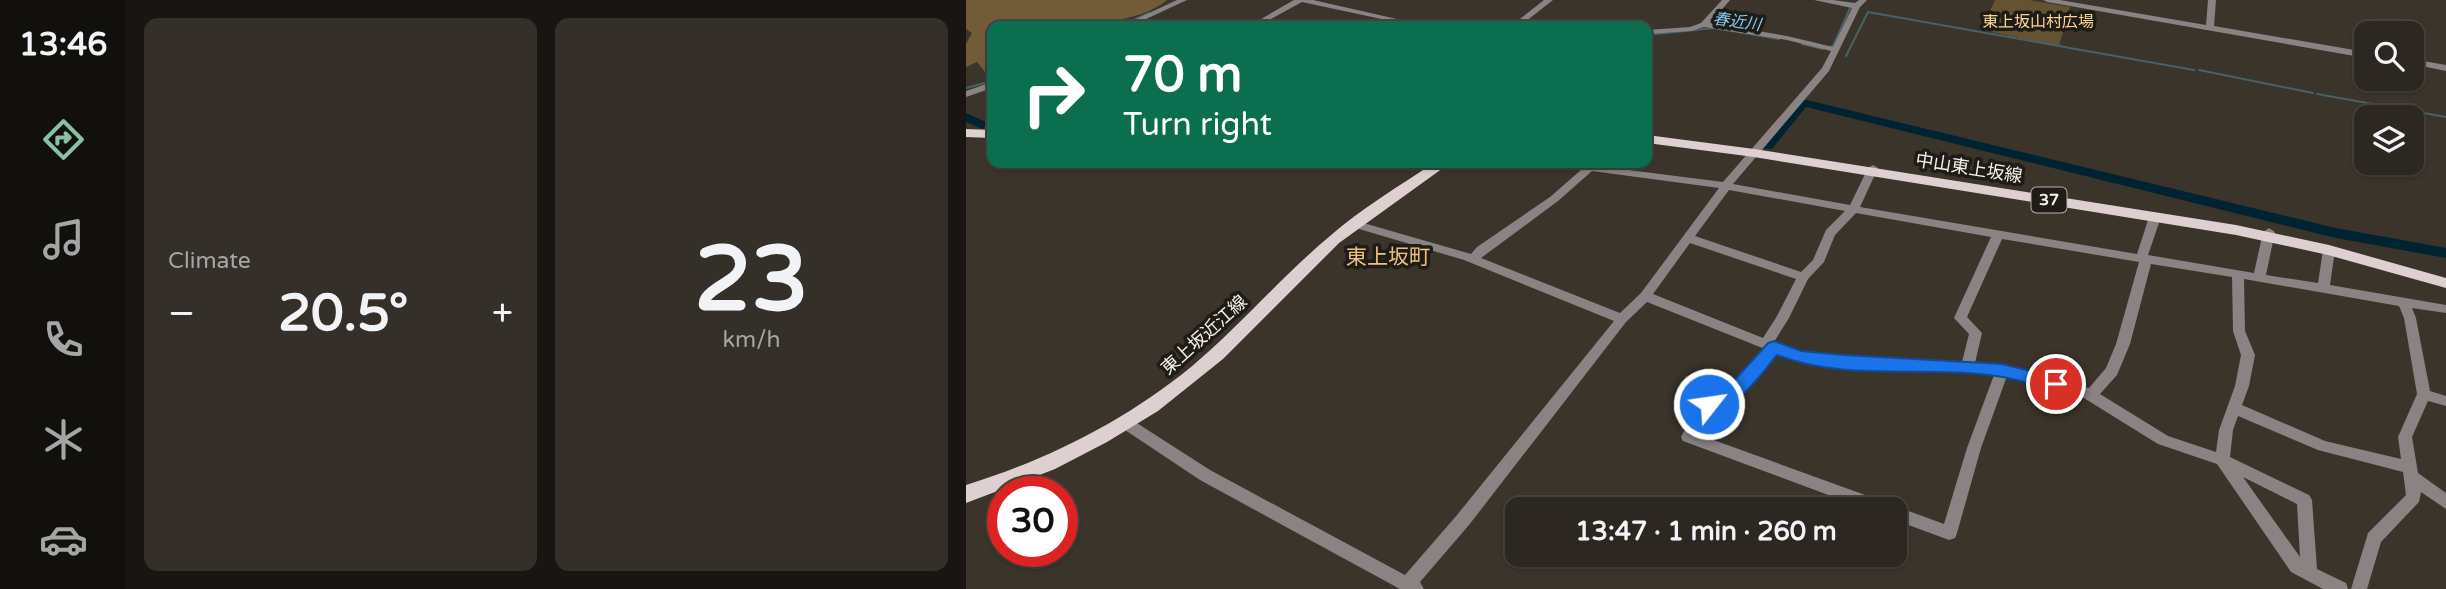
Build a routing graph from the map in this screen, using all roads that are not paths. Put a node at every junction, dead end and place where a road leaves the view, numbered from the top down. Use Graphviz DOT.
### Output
graph roads {
  1 [pos="1183,0"];
  2 [pos="1301,0"];
  3 [pos="1549,0"];
  4 [pos="1726,0"];
  5 [pos="1818,0"];
  6 [pos="2047,0"];
  7 [pos="2212,0"];
  8 [pos="1860,3"];
  9 [pos="1136,21"];
  10 [pos="1262,21"];
  11 [pos="1400,21"];
  12 [pos="1522,21"];
  13 [pos="1704,25"];
  14 [pos="2210,29"];
  15 [pos="1652,32"];
  16 [pos="1836,50"];
  17 [pos="2354,53"];
  18 [pos="2424,64"];
  19 [pos="2446,68"];
  20 [pos="987,87"];
  21 [pos="966,93"];
  22 [pos="966,131"];
  23 [pos="987,132"];
  24 [pos="1652,138"];
  25 [pos="1756,152"];
  26 [pos="1436,168"];
  27 [pos="1590,168"];
  28 [pos="1612,168"];
  29 [pos="1872,170"];
  30 [pos="1726,186"];
  31 [pos="1853,210"];
  32 [pos="2155,217"];
  33 [pos="1353,225"];
  34 [pos="1998,233"];
  35 [pos="2269,235"];
  36 [pos="1688,238"];
  37 [pos="2329,250"];
  38 [pos="2143,258"];
  39 [pos="1473,259"];
  40 [pos="2238,274"];
  41 [pos="1803,277"];
  42 [pos="2259,278"];
  43 [pos="2446,281"];
  44 [pos="2323,289"];
  45 [pos="1645,296"];
  46 [pos="2404,302"];
  47 [pos="2446,309"];
  48 [pos="1622,319"];
  49 [pos="1770,345"];
  50 [pos="1967,369"];
  51 [pos="2002,370"];
  52 [pos="2424,394"];
  53 [pos="2090,396"];
  54 [pos="2446,401"];
  55 [pos="2234,408"];
  56 [pos="1124,422"];
  57 [pos="2222,460"];
  58 [pos="2410,472"];
  59 [pos="966,494"];
  60 [pos="1851,497"];
  61 [pos="2446,502"];
  62 [pos="1907,517"];
  63 [pos="2309,573"];
  64 [pos="1412,587"];
  65 [pos="2340,589"];
  66 [pos="2360,589"];
  1 -- 9 [label="street"];
  2 -- 10 [label="street"];
  2 -- 11 [label="street"];
  3 -- 12 [label="street"];
  4 -- 13 [label="street"];
  5 -- 8 [label="street"];
  6 -- 14 [label="street"];
  7 -- 14 [label="street"];
  8 -- 16 [label="street"];
  13 -- 15 [label="street"];
  13 -- 16 [label="street"];
  14 -- 17 [label="street"];
  16 -- 25 [label="street"];
  18 -- 19 [label="street"];
  20 -- 21 [label="street"];
  22 -- 23 [label="main road"];
  24 -- 25 [label="main road, 中山東上坂線 / 37"];
  25 -- 29 [label="main road, 中山東上坂線 / 37"];
  25 -- 30 [label="street"];
  26 -- 33 [label="main road, 東上坂近江線"];
  27 -- 39 [label="street"];
  28 -- 30 [label="street"];
  29 -- 31 [label="street"];
  29 -- 32 [label="main road, 中山東上坂線 / 37"];
  29 -- 35 [label="main road, 中山東上坂線 / 37"];
  30 -- 31 [label="street"];
  30 -- 36 [label="street"];
  31 -- 34 [label="street"];
  31 -- 41 [label="street"];
  32 -- 35 [label="main road, 中山東上坂線 / 37"];
  32 -- 38 [label="street"];
  33 -- 39 [label="street"];
  33 -- 56 [label="main road, 東上坂近江線"];
  34 -- 38 [label="street"];
  34 -- 50 [label="street"];
  35 -- 37 [label="main road, 中山東上坂線 / 37"];
  35 -- 42 [label="street"];
  35 -- 43 [label="main road, 中山東上坂線 / 37"];
  36 -- 41 [label="street"];
  36 -- 45 [label="street"];
  37 -- 43 [label="main road, 中山東上坂線 / 37"];
  37 -- 44 [label="street"];
  38 -- 40 [label="street"];
  38 -- 53 [label="street"];
  39 -- 48 [label="street"];
  40 -- 42 [label="street"];
  40 -- 55 [label="street"];
  41 -- 49 [label="street"];
  42 -- 44 [label="street"];
  44 -- 46 [label="street"];
  45 -- 48 [label="street"];
  45 -- 49 [label="street"];
  46 -- 47 [label="street"];
  46 -- 52 [label="street"];
  48 -- 64 [label="street"];
  49 -- 50 [label="street"];
  49 -- 60 [label="street"];
  50 -- 51 [label="street"];
  51 -- 53 [label="street"];
  51 -- 62 [label="street"];
  52 -- 54 [label="street"];
  52 -- 58 [label="street"];
  53 -- 57 [label="street"];
  55 -- 57 [label="street"];
  55 -- 58 [label="street"];
  56 -- 59 [label="main road, 東上坂近江線"];
  56 -- 64 [label="street"];
  57 -- 63 [label="street"];
  57 -- 63 [label="street"];
  58 -- 61 [label="street"];
  58 -- 66 [label="street"];
  63 -- 65 [label="street"];
}
